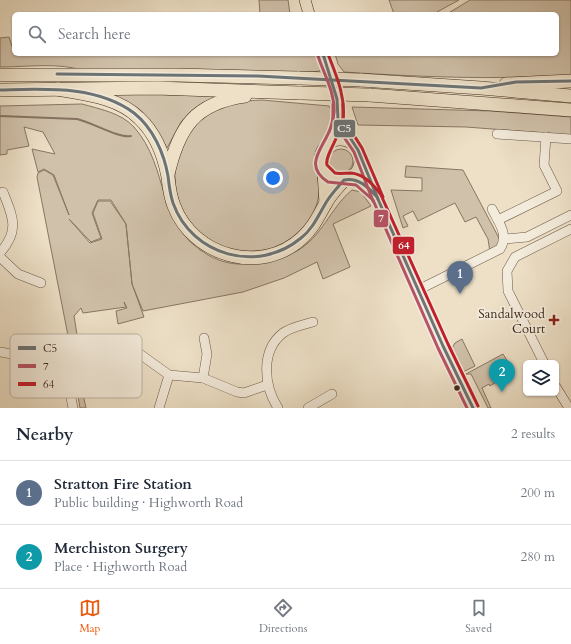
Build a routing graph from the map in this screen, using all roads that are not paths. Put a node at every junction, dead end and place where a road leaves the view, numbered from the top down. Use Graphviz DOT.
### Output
graph roads {
  1 [pos="305,0"];
  2 [pos="309,12"];
  3 [pos="324,56"];
  4 [pos="0,75"];
  5 [pos="571,81"];
  6 [pos="57,88"];
  7 [pos="481,88"];
  8 [pos="0,90"];
  9 [pos="274,91"];
  10 [pos="571,96"];
  11 [pos="571,110"];
  12 [pos="338,119"];
  13 [pos="497,134"];
  14 [pos="546,137"];
  15 [pos="571,138"];
  16 [pos="329,144"];
  17 [pos="353,145"];
  18 [pos="360,157"];
  19 [pos="324,172"];
  20 [pos="168,176"];
  21 [pos="347,179"];
  22 [pos="3,192"];
  23 [pos="377,197"];
  24 [pos="326,203"];
  25 [pos="492,209"];
  26 [pos="571,215"];
  27 [pos="498,220"];
  28 [pos="571,228"];
  29 [pos="505,239"];
  30 [pos="0,253"];
  31 [pos="0,257"];
  32 [pos="42,284"];
  33 [pos="418,290"];
  34 [pos="313,322"];
  35 [pos="204,338"];
  36 [pos="0,352"];
  37 [pos="10,353"];
  38 [pos="142,356"];
  39 [pos="543,360"];
  40 [pos="169,375"];
  41 [pos="203,378"];
  42 [pos="267,385"];
  43 [pos="559,392"];
  44 [pos="332,394"];
  45 [pos="71,398"];
  46 [pos="566,405"];
  47 [pos="73,408"];
  48 [pos="159,408"];
  49 [pos="278,408"];
  50 [pos="308,408"];
  51 [pos="473,408"];
  1 -- 2 [label="main road"];
  3 -- 12 [label="main road"];
  4 -- 7 [label="highway, bridge"];
  5 -- 7 [label="highway"];
  6 -- 8 [label="highway"];
  6 -- 9 [label="highway"];
  6 -- 20 [label="highway"];
  7 -- 10 [label="highway"];
  9 -- 11 [label="highway, bridge"];
  9 -- 20 [label="highway"];
  12 -- 16 [label="main road"];
  12 -- 17 [label="main road"];
  13 -- 14 [label="street"];
  14 -- 15 [label="street"];
  14 -- 27 [label="street"];
  16 -- 17 [label="main road"];
  16 -- 19 [label="main road"];
  17 -- 18 [label="main road"];
  18 -- 21 [label="main road"];
  18 -- 23 [label="main road"];
  19 -- 21 [label="main road"];
  19 -- 24 [label="highway"];
  20 -- 24 [label="highway"];
  21 -- 23 [label="main road"];
  21 -- 24 [label="highway"];
  22 -- 30 [label="street"];
  23 -- 33 [label="main road"];
  25 -- 27 [label="street"];
  26 -- 29 [label="street"];
  27 -- 29 [label="street"];
  28 -- 39 [label="street"];
  29 -- 33 [label="street"];
  31 -- 32 [label="street"];
  33 -- 51 [label="main road"];
  34 -- 42 [label="street"];
  35 -- 41 [label="street"];
  36 -- 37 [label="street"];
  38 -- 40 [label="street"];
  40 -- 41 [label="street"];
  40 -- 48 [label="street"];
  41 -- 42 [label="street"];
  42 -- 49 [label="street"];
  43 -- 46 [label="street"];
  44 -- 50 [label="street"];
  45 -- 47 [label="street"];
}
